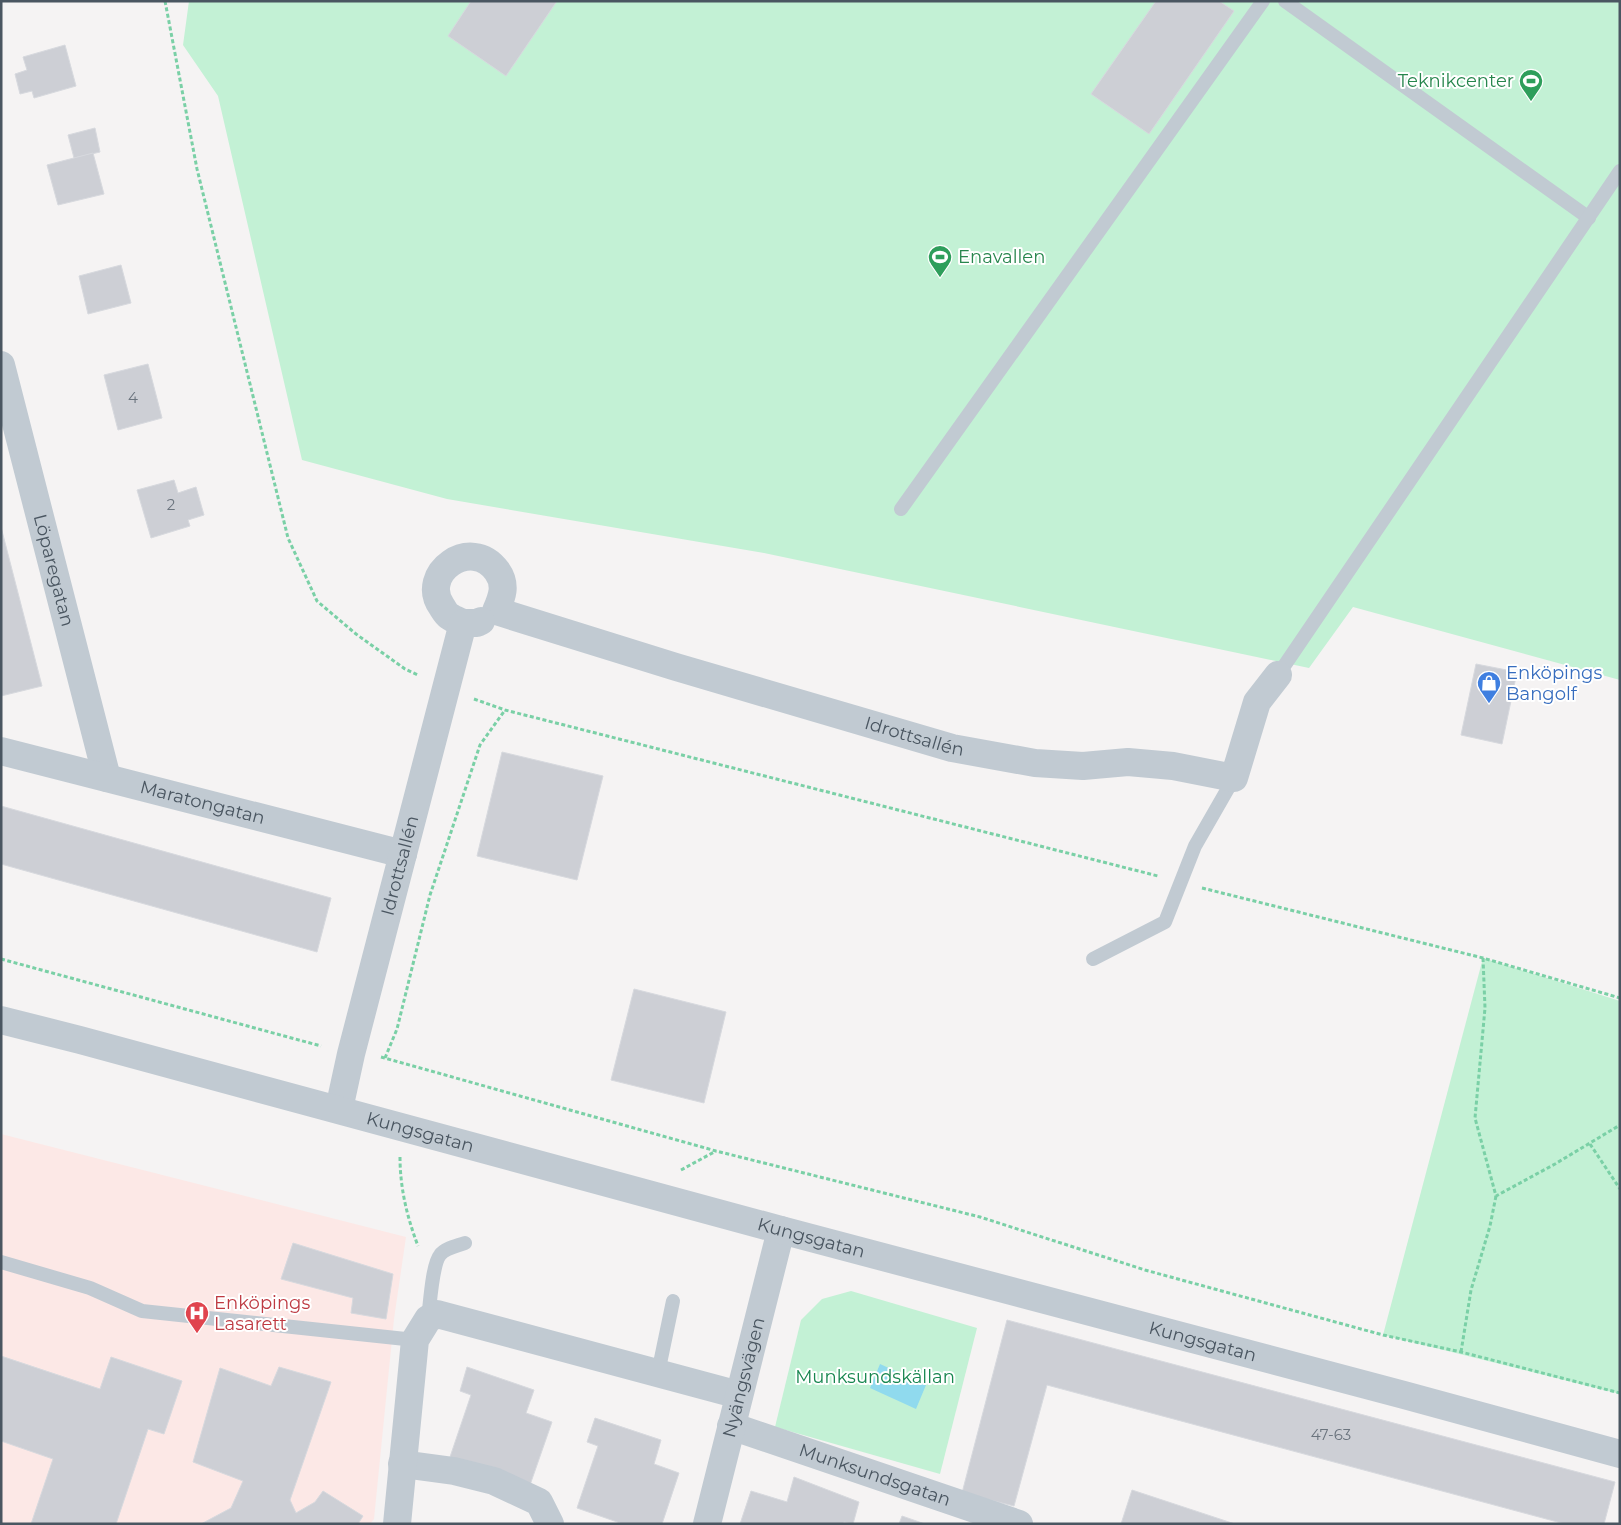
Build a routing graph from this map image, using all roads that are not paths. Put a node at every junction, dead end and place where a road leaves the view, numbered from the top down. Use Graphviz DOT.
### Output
graph roads {
  1 [pos="1263,1"];
  2 [pos="1284,1"];
  3 [pos="1620,171"];
  4 [pos="1589,218"];
  5 [pos="1,365"];
  6 [pos="901,509"];
  7 [pos="496,611"];
  8 [pos="463,623"];
  9 [pos="1278,675"];
  10 [pos="1,752"];
  11 [pos="107,778"];
  12 [pos="1234,778"];
  13 [pos="403,854"];
  14 [pos="1094,959"];
  15 [pos="1,1020"];
  16 [pos="339,1109"];
  17 [pos="781,1230"];
  18 [pos="465,1243"];
  19 [pos="1,1262"];
  20 [pos="673,1301"];
  21 [pos="421,1329"];
  22 [pos="658,1373"];
  23 [pos="739,1395"];
  24 [pos="731,1426"];
  25 [pos="1620,1454"];
  26 [pos="402,1464"];
  27 [pos="396,1524"];
  28 [pos="550,1524"];
  29 [pos="707,1524"];
  30 [pos="1019,1524"];
  1 -- 6 [label="lane"];
  2 -- 4 [label="lane"];
  3 -- 4 [label="lane"];
  4 -- 9 [label="lane"];
  5 -- 11 [label="street, Löparegatan"];
  7 -- 8 [label="street"];
  7 -- 8 [label="street"];
  7 -- 12 [label="street, Idrottsallén"];
  8 -- 13 [label="street, Idrottsallén"];
  9 -- 12 [label="street"];
  10 -- 11 [label="street, Maratongatan"];
  11 -- 13 [label="street, Maratongatan"];
  12 -- 14 [label="lane"];
  13 -- 16 [label="street, Idrottsallén"];
  15 -- 16 [label="street, Kungsgatan"];
  16 -- 17 [label="street, Kungsgatan"];
  17 -- 23 [label="street, Nyängsvägen"];
  17 -- 25 [label="street, Kungsgatan"];
  18 -- 21 [label="lane"];
  19 -- 21 [label="lane"];
  20 -- 22 [label="lane"];
  21 -- 22 [label="street"];
  21 -- 26 [label="street"];
  22 -- 23 [label="street"];
  23 -- 24 [label="street, Nyängsvägen"];
  24 -- 29 [label="street, Nyängsvägen"];
  24 -- 30 [label="street, Munksundsgatan"];
  26 -- 27 [label="street"];
  26 -- 28 [label="street"];
}
